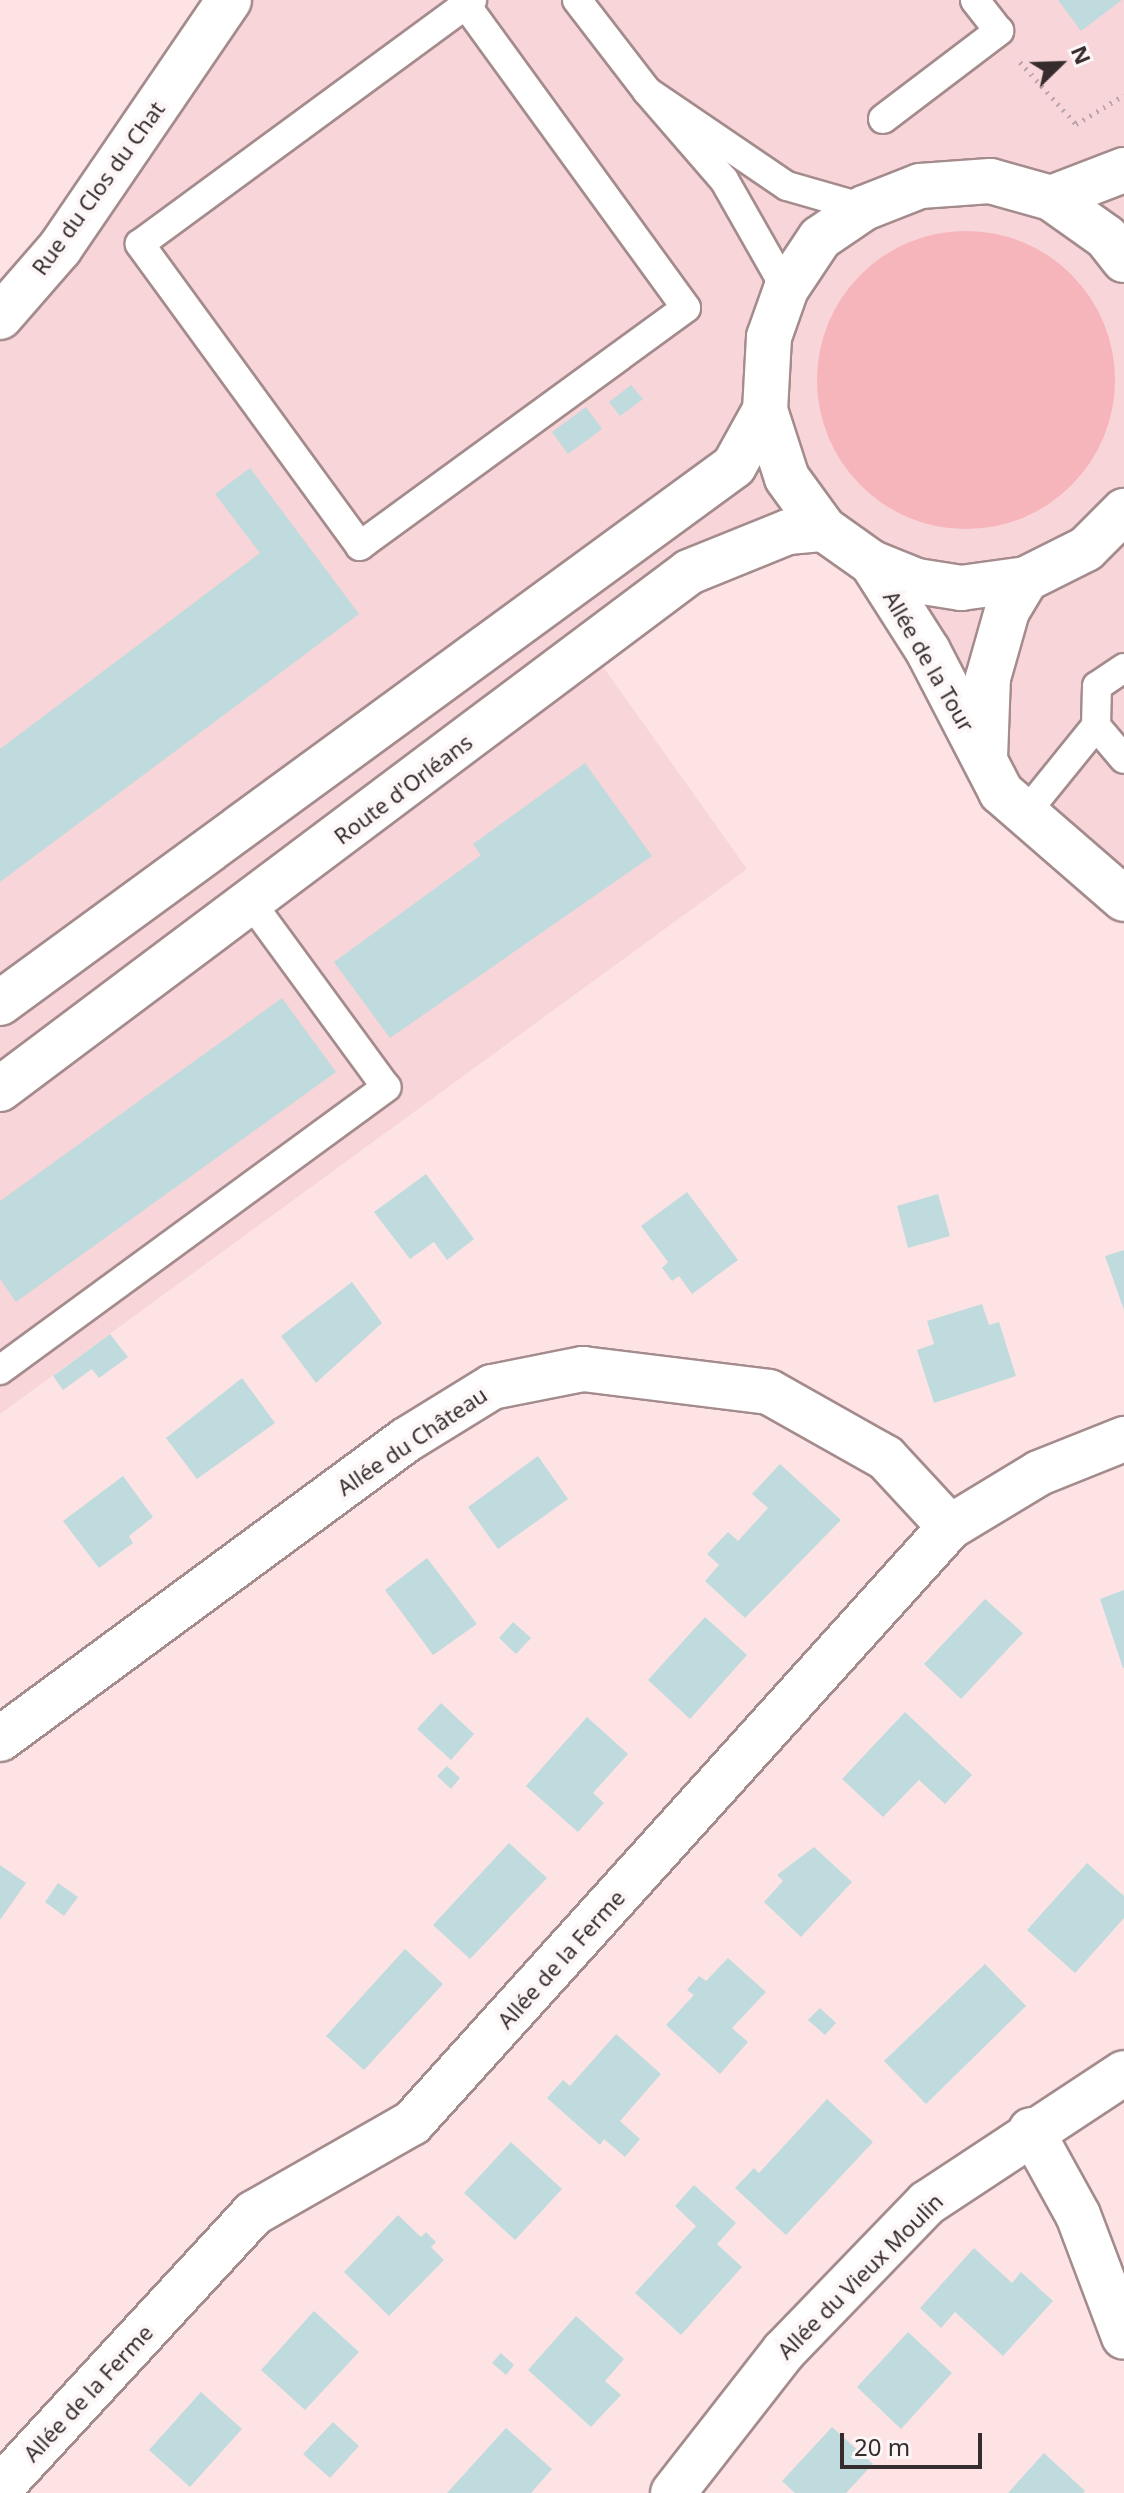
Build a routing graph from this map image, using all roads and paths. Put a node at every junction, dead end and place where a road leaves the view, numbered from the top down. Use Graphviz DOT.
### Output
graph roads {
  1 [pos="229,0"];
  2 [pos="577,0"];
  3 [pos="975,0"];
  4 [pos="469,2"];
  5 [pos="999,31"];
  6 [pos="647,91"];
  7 [pos="1124,95"];
  8 [pos="883,119"];
  9 [pos="1124,170"];
  10 [pos="1051,198"];
  11 [pos="864,208"];
  12 [pos="1124,260"];
  13 [pos="786,289"];
  14 [pos="0,317"];
  15 [pos="765,410"];
  16 [pos="1124,511"];
  17 [pos="824,529"];
  18 [pos="872,563"];
  19 [pos="1026,579"];
  20 [pos="1124,668"];
  21 [pos="1096,726"];
  22 [pos="1124,759"];
  23 [pos="985,761"];
  24 [pos="1024,815"];
  25 [pos="1124,899"];
  26 [pos="252,904"];
  27 [pos="0,1003"];
  28 [pos="0,1089"];
  29 [pos="0,1370"];
  30 [pos="1124,1439"];
  31 [pos="950,1527"];
  32 [pos="0,1739"];
  33 [pos="1124,2073"];
  34 [pos="1031,2130"];
  35 [pos="1124,2337"];
  36 [pos="0,2488"];
  37 [pos="673,2493"];
  1 -- 14 [label="street, Rue du Clos du Chat"];
  2 -- 6 [label="lane"];
  3 -- 5 [label="lane"];
  4 -- 4 [label="lane"];
  5 -- 7 [label="path"];
  5 -- 8 [label="lane"];
  6 -- 11 [label="lane"];
  6 -- 13 [label="lane"];
  9 -- 10 [label="street"];
  10 -- 11 [label="street"];
  10 -- 12 [label="street"];
  11 -- 13 [label="street"];
  13 -- 15 [label="street"];
  15 -- 17 [label="street"];
  15 -- 27 [label="street"];
  16 -- 19 [label="street"];
  17 -- 18 [label="street"];
  17 -- 26 [label="street, Route d'Orléans"];
  18 -- 19 [label="street"];
  18 -- 23 [label="street, Allée de la Tour"];
  19 -- 23 [label="street, Allée de la Tour"];
  20 -- 21 [label="lane"];
  21 -- 22 [label="lane"];
  21 -- 24 [label="lane"];
  23 -- 24 [label="street, Allée de la Tour"];
  24 -- 25 [label="street, Allée de la Tour"];
  26 -- 28 [label="street, Route d'Orléans"];
  26 -- 29 [label="lane"];
  30 -- 31 [label="street, Allée de la Ferme"];
  31 -- 32 [label="street, Allée du Château"];
  31 -- 36 [label="street, Allée de la Ferme"];
  33 -- 34 [label="street, Allée du Vieux Moulin"];
  34 -- 35 [label="street"];
  34 -- 37 [label="street, Allée du Vieux Moulin"];
}
